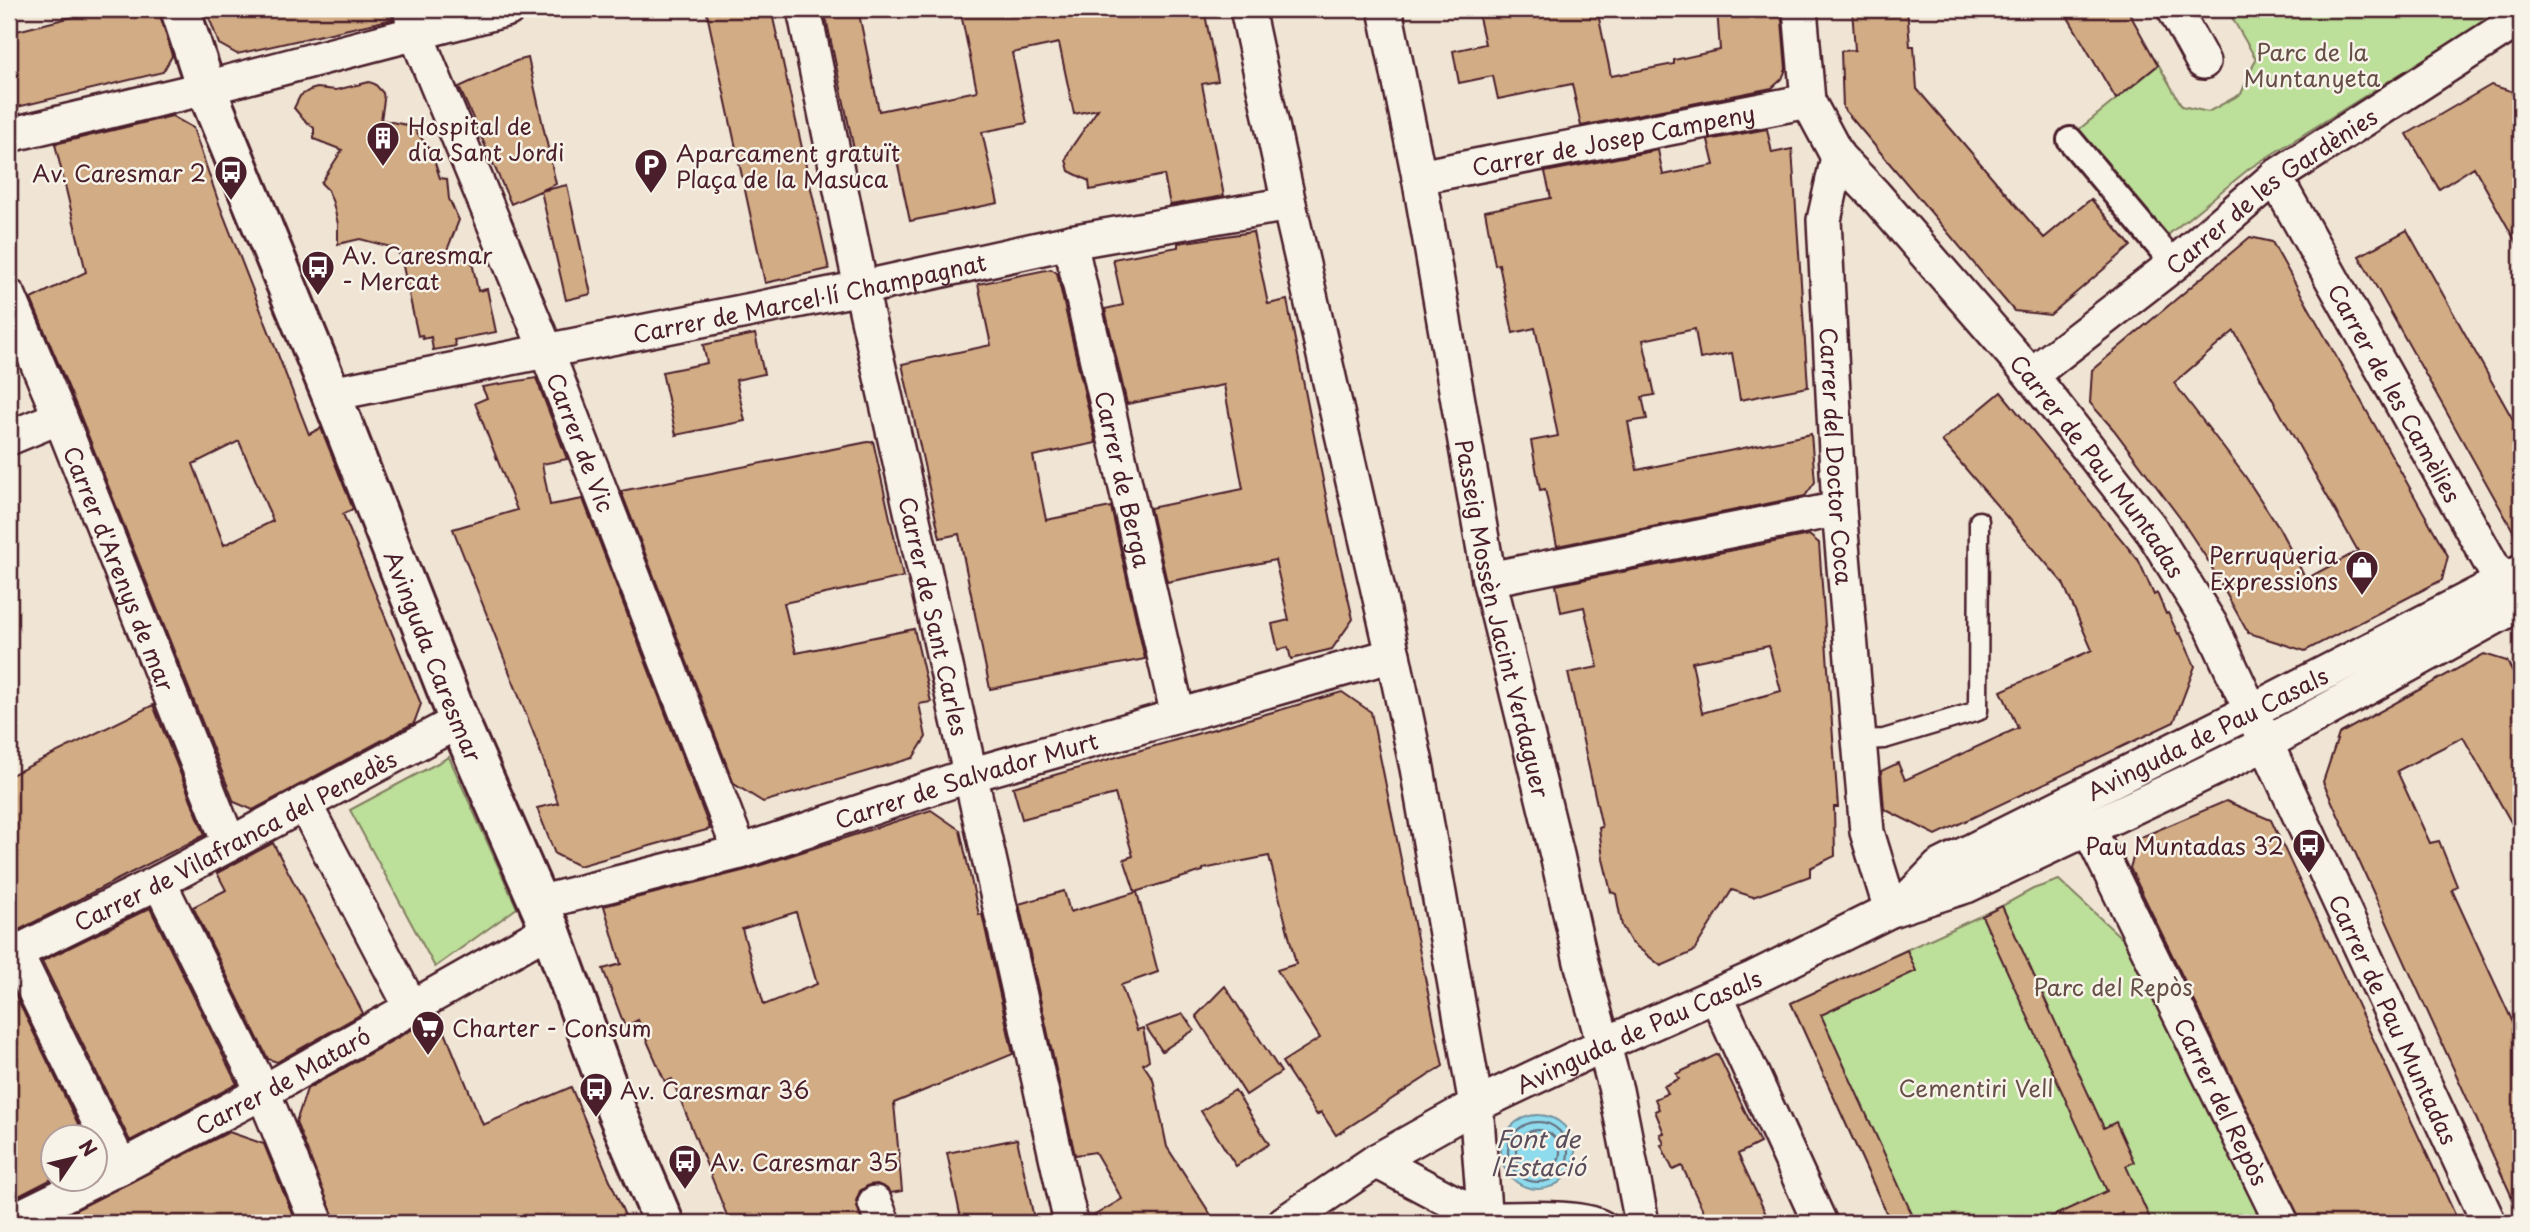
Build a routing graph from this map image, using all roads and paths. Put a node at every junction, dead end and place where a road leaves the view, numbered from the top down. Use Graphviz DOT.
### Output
graph roads {
  1 [pos="180,9"];
  2 [pos="508,9"];
  3 [pos="804,9"];
  4 [pos="1247,9"];
  5 [pos="1385,9"];
  6 [pos="1800,9"];
  7 [pos="2174,9"];
  8 [pos="413,21"];
  9 [pos="2515,21"];
  10 [pos="2203,62"];
  11 [pos="206,88"];
  12 [pos="1808,101"];
  13 [pos="9,135"];
  14 [pos="2070,140"];
  15 [pos="1838,157"];
  16 [pos="1419,177"];
  17 [pos="2275,177"];
  18 [pos="1874,194"];
  19 [pos="1289,204"];
  20 [pos="1824,220"];
  21 [pos="1070,242"];
  22 [pos="2174,264"];
  23 [pos="861,288"];
  24 [pos="9,296"];
  25 [pos="546,351"];
  26 [pos="2031,375"];
  27 [pos="331,394"];
  28 [pos="60,417"];
  29 [pos="9,438"];
  30 [pos="1839,509"];
  31 [pos="1979,521"];
  32 [pos="1489,579"];
  33 [pos="2516,597"];
  34 [pos="1393,655"];
  35 [pos="2251,711"];
  36 [pos="1178,716"];
  37 [pos="459,720"];
  38 [pos="1861,740"];
  39 [pos="2265,744"];
  40 [pos="970,775"];
  41 [pos="304,803"];
  42 [pos="2089,829"];
  43 [pos="229,843"];
  44 [pos="740,852"];
  45 [pos="159,882"];
  46 [pos="1896,907"];
  47 [pos="544,916"];
  48 [pos="12,954"];
  49 [pos="1716,995"];
  50 [pos="411,1007"];
  51 [pos="1603,1045"];
  52 [pos="263,1092"];
  53 [pos="1476,1105"];
  54 [pos="1376,1161"];
  55 [pos="121,1167"];
  56 [pos="1485,1218"];
  57 [pos="9,1222"];
  58 [pos="317,1223"];
  59 [pos="664,1223"];
  60 [pos="1071,1223"];
  61 [pos="1284,1223"];
  62 [pos="1608,1223"];
  63 [pos="1642,1223"];
  64 [pos="1820,1223"];
  65 [pos="2282,1223"];
  66 [pos="2489,1223"];
  1 -- 11 [label="street, Avinguda Caresmar"];
  2 -- 8 [label="street"];
  3 -- 23 [label="street, Carrer de Sant Carles"];
  4 -- 19 [label="street"];
  5 -- 16 [label="street, Passeig Mossèn Jacint Verdaguer"];
  6 -- 12 [label="street"];
  7 -- 10 [label="street"];
  8 -- 11 [label="street"];
  8 -- 25 [label="street, Carrer de Vic"];
  9 -- 17 [label="street, Carrer de les Gardènies"];
  11 -- 13 [label="street"];
  11 -- 27 [label="street, Avinguda Caresmar"];
  12 -- 15 [label="street"];
  12 -- 16 [label="street, Carrer de Josep Campeny"];
  14 -- 22 [label="street"];
  15 -- 18 [label="street, Carrer de Pau Muntadas"];
  15 -- 20 [label="street, Carrer del Doctor Coca"];
  16 -- 32 [label="street, Passeig Mossèn Jacint Verdaguer"];
  17 -- 22 [label="street, Carrer de les Gardènies"];
  17 -- 33 [label="street, Carrer de les Camèlies"];
  18 -- 20 [label="street"];
  18 -- 26 [label="street, Carrer de Pau Muntadas"];
  19 -- 21 [label="street, Carrer de Marcel·lí Champagnat"];
  19 -- 34 [label="street"];
  20 -- 30 [label="street, Carrer del Doctor Coca"];
  21 -- 23 [label="street, Carrer de Marcel·lí Champagnat"];
  21 -- 36 [label="street, Carrer de Berga"];
  22 -- 26 [label="street, Carrer de les Gardènies"];
  23 -- 25 [label="street, Carrer de Marcel·lí Champagnat"];
  23 -- 40 [label="street, Carrer de Sant Carles"];
  24 -- 28 [label="street, Carrer d'Arenys de mar"];
  25 -- 27 [label="street, Carrer de Marcel·lí Champagnat"];
  25 -- 44 [label="street, Carrer de Vic"];
  26 -- 35 [label="street, Carrer de Pau Muntadas"];
  27 -- 37 [label="street, Avinguda Caresmar"];
  28 -- 29 [label="street"];
  28 -- 43 [label="street, Carrer d'Arenys de mar"];
  30 -- 32 [label="street"];
  30 -- 38 [label="street, Carrer del Doctor Coca"];
  31 -- 38 [label="lane"];
  32 -- 51 [label="street, Passeig Mossèn Jacint Verdaguer"];
  33 -- 35 [label="street, Avinguda de Pau Casals"];
  33 -- 39 [label="street, Avinguda de Pau Casals"];
  34 -- 36 [label="street, Carrer de Salvador Murt"];
  34 -- 53 [label="street"];
  35 -- 39 [label="street, Carrer de Pau Muntadas"];
  35 -- 46 [label="street, Avinguda de Pau Casals"];
  36 -- 40 [label="street, Carrer de Salvador Murt"];
  37 -- 41 [label="street, Carrer de Vilafranca del Penedès"];
  37 -- 47 [label="street, Avinguda Caresmar"];
  38 -- 46 [label="street, Carrer del Doctor Coca"];
  39 -- 42 [label="street, Avinguda de Pau Casals"];
  39 -- 66 [label="street, Carrer de Pau Muntadas"];
  40 -- 44 [label="street, Carrer de Salvador Murt"];
  40 -- 60 [label="street, Carrer de Sant Carles"];
  41 -- 43 [label="street, Carrer de Vilafranca del Penedès"];
  41 -- 50 [label="street"];
  42 -- 46 [label="street, Avinguda de Pau Casals"];
  42 -- 65 [label="street, Carrer del Repòs"];
  43 -- 45 [label="street, Carrer de Vilafranca del Penedès"];
  44 -- 47 [label="street, Carrer de Salvador Murt"];
  45 -- 48 [label="street, Carrer de Vilafranca del Penedès"];
  45 -- 52 [label="street"];
  46 -- 49 [label="street, Avinguda de Pau Casals"];
  47 -- 50 [label="street, Carrer de Mataró"];
  47 -- 59 [label="street, Avinguda Caresmar"];
  48 -- 55 [label="street"];
  49 -- 51 [label="street, Avinguda de Pau Casals"];
  49 -- 64 [label="street"];
  50 -- 52 [label="street, Carrer de Mataró"];
  51 -- 53 [label="street, Avinguda de Pau Casals"];
  51 -- 63 [label="street, Passeig Mossèn Jacint Verdaguer"];
  52 -- 55 [label="street, Carrer de Mataró"];
  52 -- 58 [label="street"];
  53 -- 54 [label="street, Avinguda de Pau Casals"];
  53 -- 56 [label="street"];
  54 -- 56 [label="street"];
  54 -- 61 [label="street, Avinguda de Pau Casals"];
  55 -- 57 [label="street, Carrer de Mataró"];
  56 -- 62 [label="lane"];
}
